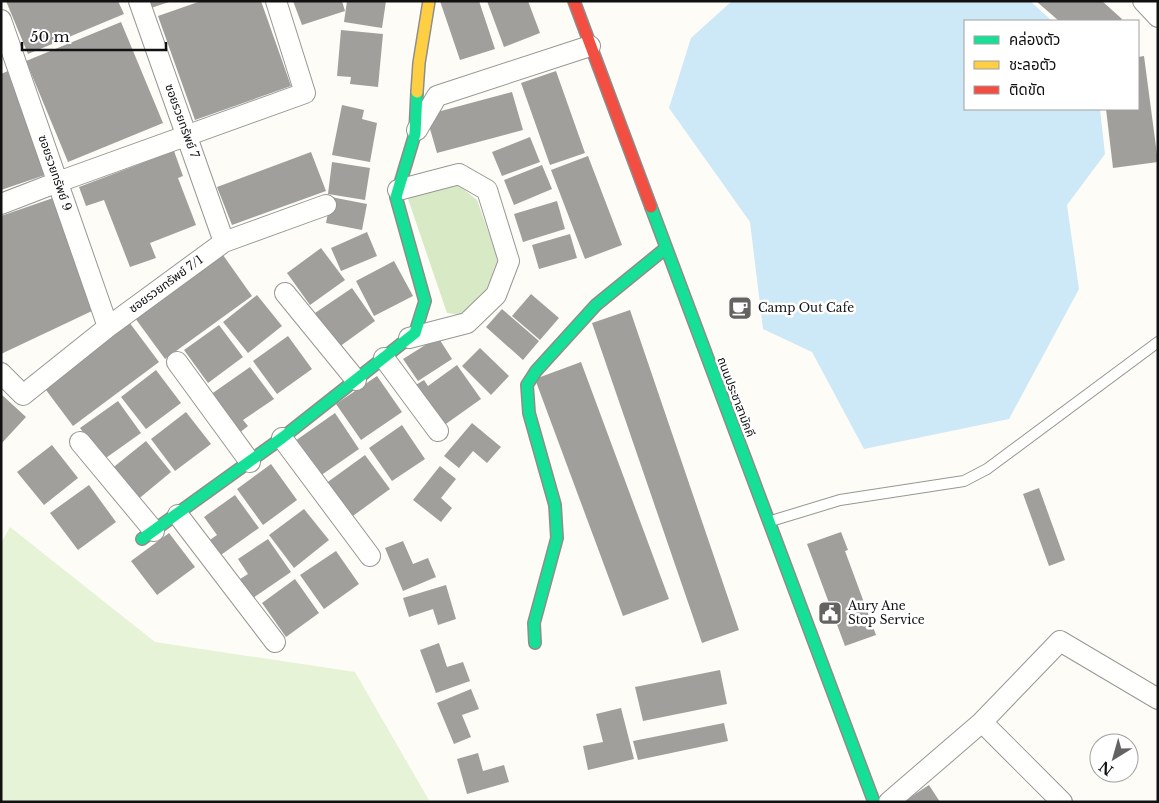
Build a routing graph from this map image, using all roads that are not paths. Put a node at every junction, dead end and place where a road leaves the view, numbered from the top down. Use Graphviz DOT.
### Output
graph roads {
  1 [pos="139,1"];
  2 [pos="276,1"];
  3 [pos="429,1"];
  4 [pos="574,1"];
  5 [pos="1144,1"];
  6 [pos="1158,17"];
  7 [pos="1,20"];
  8 [pos="590,46"];
  9 [pos="415,134"];
  10 [pos="188,136"];
  11 [pos="58,182"];
  12 [pos="398,190"];
  13 [pos="1,204"];
  14 [pos="326,204"];
  15 [pos="224,242"];
  16 [pos="666,248"];
  17 [pos="285,293"];
  18 [pos="108,327"];
  19 [pos="409,338"];
  20 [pos="1158,342"];
  21 [pos="384,358"];
  22 [pos="177,362"];
  23 [pos="1,372"];
  24 [pos="356,380"];
  25 [pos="438,431"];
  26 [pos="282,438"];
  27 [pos="80,442"];
  28 [pos="250,462"];
  29 [pos="178,515"];
  30 [pos="768,522"];
  31 [pos="148,535"];
  32 [pos="370,556"];
  33 [pos="275,642"];
  34 [pos="535,642"];
  35 [pos="1158,699"];
  36 [pos="982,722"];
  37 [pos="874,802"];
  38 [pos="889,802"];
  39 [pos="1062,802"];
  1 -- 10 [label="street, ซอยรวยทรัพย์ 7"];
  2 -- 10 [label="street"];
  3 -- 9 [label="street"];
  4 -- 8 [label="street, ถนนประชาสามัคคี"];
  5 -- 6 [label="street"];
  7 -- 11 [label="street, ซอยรวยทรัพย์ 9"];
  8 -- 9 [label="street"];
  8 -- 16 [label="street, ถนนประชาสามัคคี"];
  9 -- 12 [label="street"];
  10 -- 11 [label="street"];
  10 -- 15 [label="street, ซอยรวยทรัพย์ 7"];
  11 -- 13 [label="street"];
  11 -- 18 [label="street, ซอยรวยทรัพย์ 9"];
  12 -- 19 [label="street"];
  12 -- 19 [label="street"];
  14 -- 15 [label="street, ซอยรวยทรัพย์ 7/1"];
  15 -- 18 [label="street, ซอยรวยทรัพย์ 7/1"];
  16 -- 30 [label="street, ถนนประชาสามัคคี"];
  16 -- 34 [label="street"];
  17 -- 24 [label="street"];
  18 -- 23 [label="street, ซอยรวยทรัพย์ 7/1"];
  19 -- 21 [label="street"];
  20 -- 30 [label="lane"];
  21 -- 24 [label="street"];
  21 -- 25 [label="street"];
  22 -- 28 [label="street"];
  24 -- 26 [label="street"];
  26 -- 28 [label="street"];
  26 -- 32 [label="street"];
  27 -- 31 [label="street"];
  28 -- 29 [label="street"];
  29 -- 31 [label="street"];
  29 -- 33 [label="street"];
  30 -- 37 [label="street, ถนนประชาสามัคคี"];
  35 -- 36 [label="street"];
  36 -- 38 [label="street"];
  36 -- 39 [label="street"];
}
